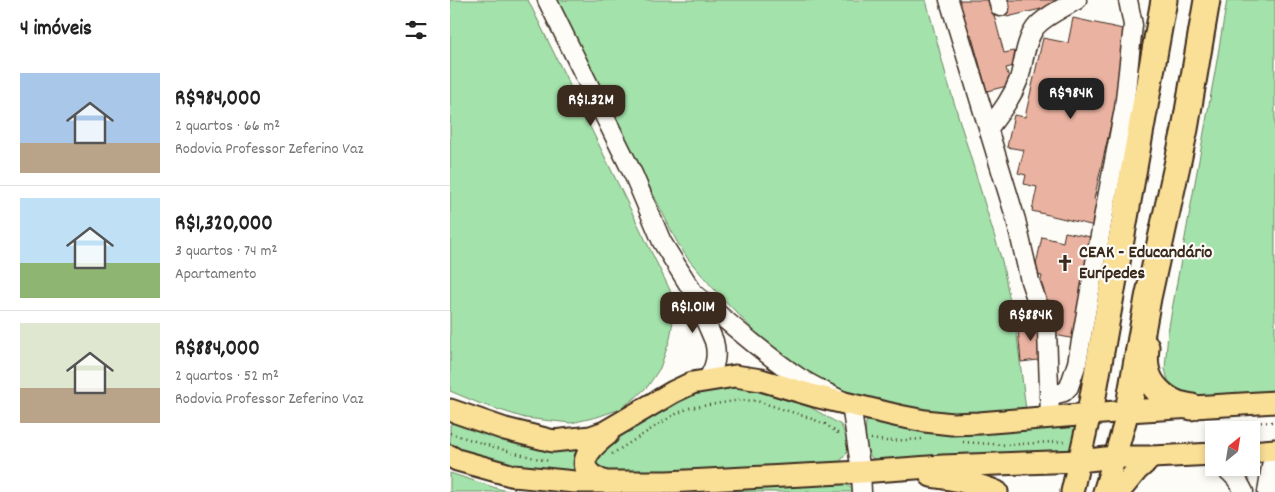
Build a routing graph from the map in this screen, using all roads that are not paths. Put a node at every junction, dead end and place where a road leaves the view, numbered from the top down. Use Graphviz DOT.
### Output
graph roads {
  1 [pos="547,0"];
  2 [pos="950,0"];
  3 [pos="1077,0"];
  4 [pos="1128,0"];
  5 [pos="1164,0"];
  6 [pos="1207,0"];
  7 [pos="989,128"];
  8 [pos="693,292"];
  9 [pos="1148,298"];
  10 [pos="707,380"];
  11 [pos="1049,396"];
  12 [pos="1275,402"];
  13 [pos="850,405"];
  14 [pos="1192,407"];
  15 [pos="450,410"];
  16 [pos="1128,411"];
  17 [pos="1090,413"];
  18 [pos="1050,417"];
  19 [pos="622,423"];
  20 [pos="1275,450"];
  21 [pos="1260,451"];
  22 [pos="450,456"];
  23 [pos="1205,456"];
  24 [pos="1115,457"];
  25 [pos="1152,457"];
  26 [pos="1275,457"];
  27 [pos="1079,461"];
  28 [pos="884,470"];
  29 [pos="1234,476"];
  30 [pos="604,482"];
  31 [pos="630,482"];
  32 [pos="862,482"];
  33 [pos="680,492"];
  34 [pos="997,492"];
  35 [pos="1072,492"];
  36 [pos="1104,492"];
  37 [pos="1119,492"];
  38 [pos="1244,492"];
  39 [pos="1266,492"];
  1 -- 8 [label="street"];
  2 -- 7 [label="street"];
  3 -- 7 [label="street"];
  4 -- 11 [label="street"];
  5 -- 17 [label="highway"];
  6 -- 9 [label="highway"];
  7 -- 11 [label="street"];
  8 -- 10 [label="street"];
  8 -- 13 [label="street"];
  9 -- 14 [label="highway"];
  9 -- 16 [label="highway"];
  10 -- 13 [label="main road"];
  10 -- 19 [label="main road"];
  11 -- 18 [label="street"];
  12 -- 14 [label="main road"];
  13 -- 18 [label="main road"];
  13 -- 32 [label="street"];
  14 -- 16 [label="main road"];
  15 -- 19 [label="main road"];
  16 -- 17 [label="main road"];
  16 -- 24 [label="main road"];
  17 -- 18 [label="main road"];
  17 -- 27 [label="main road"];
  19 -- 30 [label="main road"];
  20 -- 21 [label="main road"];
  22 -- 30 [label="main road"];
  23 -- 25 [label="main road"];
  24 -- 25 [label="main road"];
  24 -- 27 [label="main road"];
  24 -- 36 [label="main road"];
  25 -- 37 [label="main road"];
  26 -- 39 [label="street"];
  27 -- 28 [label="main road"];
  27 -- 35 [label="main road"];
  28 -- 32 [label="main road"];
  28 -- 34 [label="main road"];
  29 -- 38 [label="street"];
  30 -- 31 [label="main road"];
  31 -- 32 [label="main road"];
  31 -- 33 [label="street"];
}
